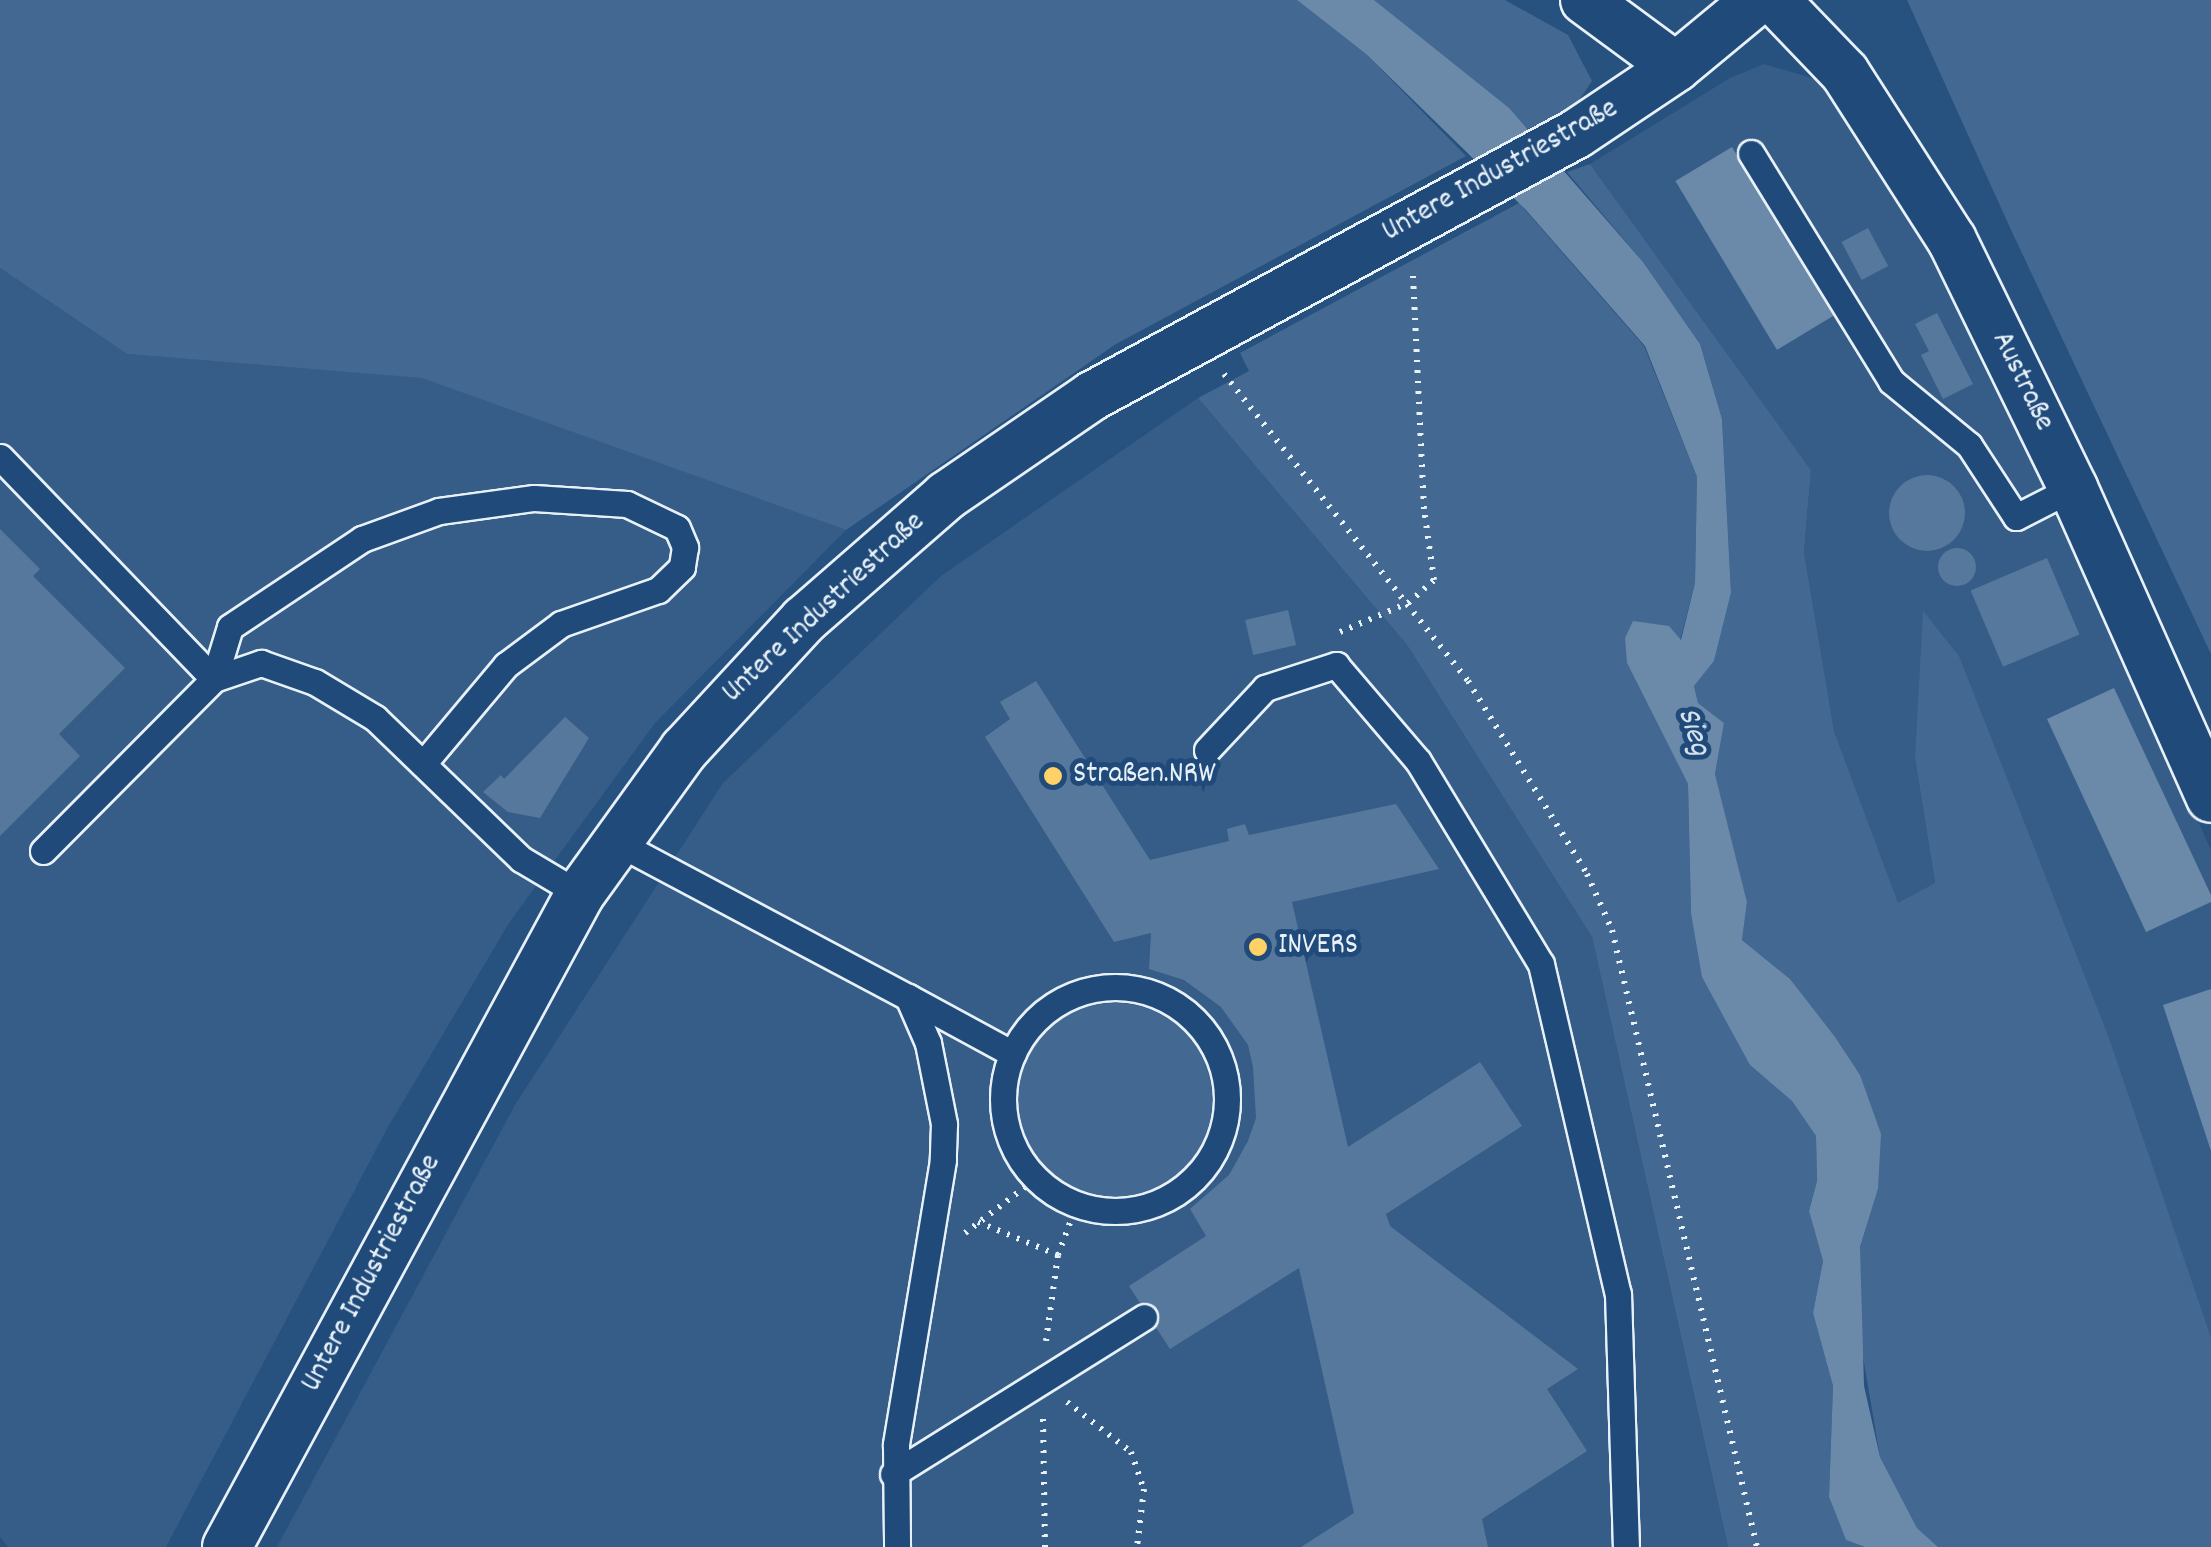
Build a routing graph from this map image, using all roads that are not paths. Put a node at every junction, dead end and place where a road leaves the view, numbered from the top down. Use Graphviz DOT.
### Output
graph roads {
  1 [pos="1586,0"];
  2 [pos="1757,0"];
  3 [pos="1774,0"];
  4 [pos="1676,67"];
  5 [pos="1752,153"];
  6 [pos="0,457"];
  7 [pos="2073,488"];
  8 [pos="214,678"];
  9 [pos="1208,750"];
  10 [pos="423,764"];
  11 [pos="2211,798"];
  12 [pos="616,842"];
  13 [pos="43,851"];
  14 [pos="580,894"];
  15 [pos="908,998"];
  16 [pos="1013,1054"];
  17 [pos="1144,1317"];
  18 [pos="893,1474"];
  19 [pos="227,1547"];
  20 [pos="897,1547"];
  21 [pos="1626,1547"];
  1 -- 4 [label="street"];
  2 -- 4 [label="street, Untere Industriestraße"];
  3 -- 7 [label="street, Austraße"];
  4 -- 12 [label="street, Untere Industriestraße"];
  5 -- 7 [label="lane"];
  6 -- 8 [label="lane"];
  7 -- 11 [label="street, Austraße"];
  8 -- 10 [label="lane"];
  8 -- 10 [label="lane"];
  8 -- 13 [label="lane"];
  9 -- 21 [label="lane"];
  10 -- 14 [label="lane"];
  12 -- 14 [label="street, Untere Industriestraße"];
  12 -- 15 [label="lane"];
  14 -- 19 [label="street, Untere Industriestraße"];
  15 -- 16 [label="lane"];
  15 -- 18 [label="lane"];
  16 -- 16 [label="lane"];
  17 -- 18 [label="lane"];
  18 -- 20 [label="lane"];
}
